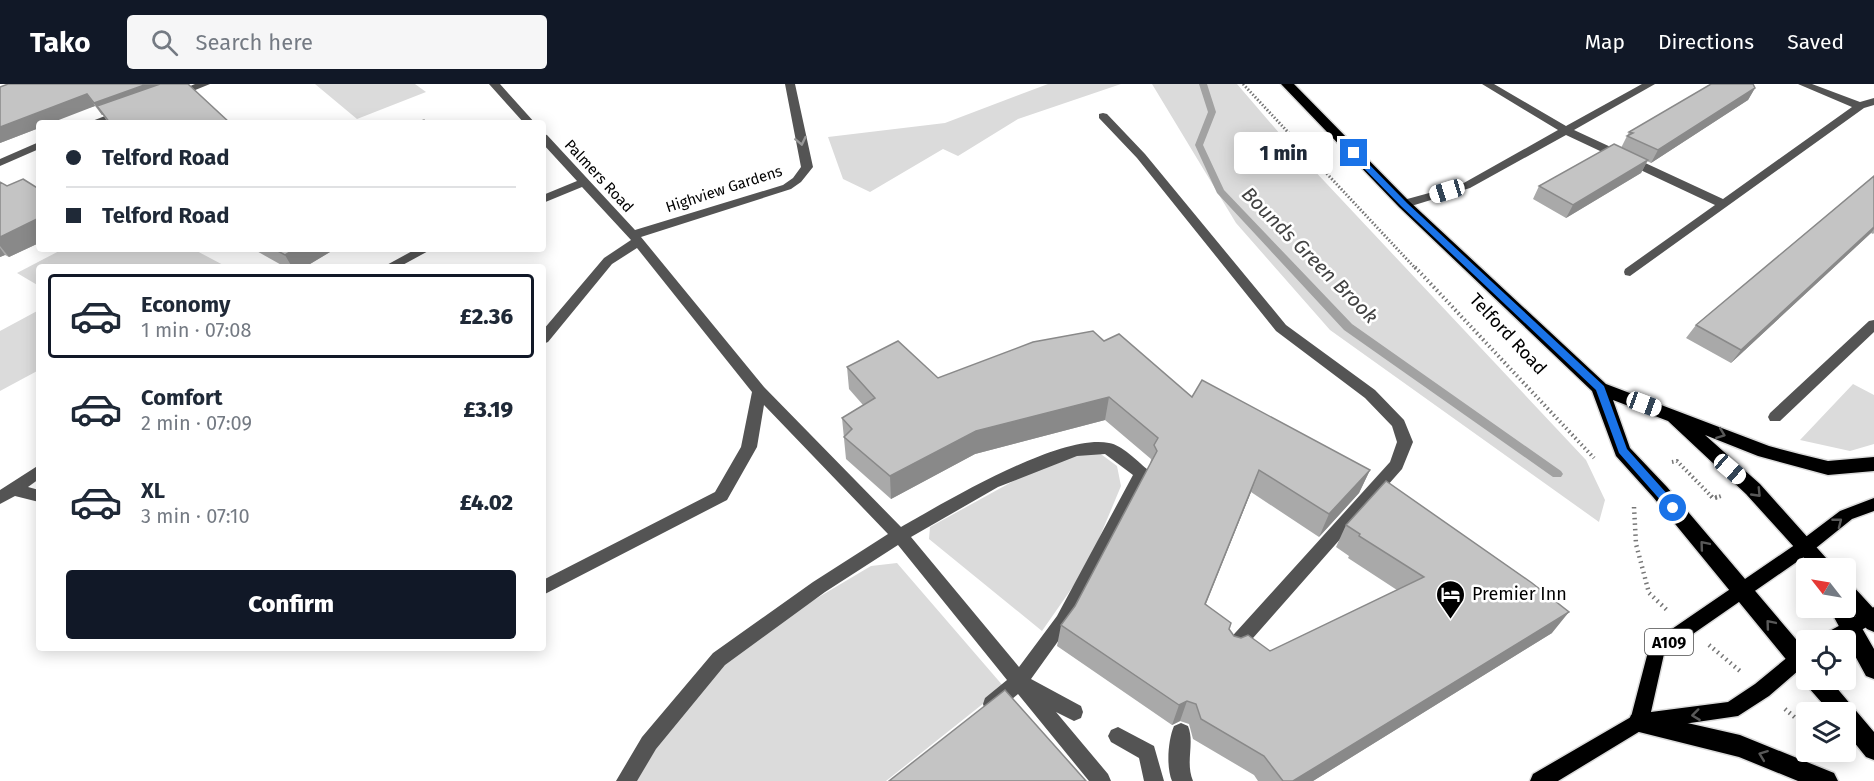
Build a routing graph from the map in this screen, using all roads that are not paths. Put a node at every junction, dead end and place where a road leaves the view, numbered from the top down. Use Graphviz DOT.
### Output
graph roads {
  1 [pos="205,84"];
  2 [pos="494,84"];
  3 [pos="789,84"];
  4 [pos="1287,84"];
  5 [pos="1487,84"];
  6 [pos="1650,84"];
  7 [pos="1803,84"];
  8 [pos="160,100"];
  9 [pos="1874,101"];
  10 [pos="1860,106"];
  11 [pos="137,107"];
  12 [pos="1103,116"];
  13 [pos="100,120"];
  14 [pos="527,120"];
  15 [pos="1567,131"];
  16 [pos="546,140"];
  17 [pos="36,147"];
  18 [pos="0,163"];
  19 [pos="584,182"];
  20 [pos="546,198"];
  21 [pos="1404,204"];
  22 [pos="1723,204"];
  23 [pos="636,238"];
  24 [pos="420,252"];
  25 [pos="394,264"];
  26 [pos="1630,272"];
  27 [pos="1874,324"];
  28 [pos="546,335"];
  29 [pos="1600,388"];
  30 [pos="759,391"];
  31 [pos="1666,412"];
  32 [pos="1775,417"];
  33 [pos="1874,464"];
  34 [pos="36,473"];
  35 [pos="6,494"];
  36 [pos="36,496"];
  37 [pos="1874,504"];
  38 [pos="900,535"];
  39 [pos="1805,547"];
  40 [pos="1811,558"];
  41 [pos="1815,558"];
  42 [pos="546,586"];
  43 [pos="1742,590"];
  44 [pos="1856,606"];
  45 [pos="1867,621"];
  46 [pos="1849,630"];
  47 [pos="1232,649"];
  48 [pos="1796,651"];
  49 [pos="1796,664"];
  50 [pos="1874,669"];
  51 [pos="1019,682"];
  52 [pos="1824,690"];
  53 [pos="1835,702"];
  54 [pos="1074,712"];
  55 [pos="975,717"];
  56 [pos="1639,722"];
  57 [pos="1856,728"];
  58 [pos="1181,732"];
  59 [pos="1118,736"];
  60 [pos="1874,750"];
  61 [pos="626,781"];
  62 [pos="1101,781"];
  63 [pos="1154,781"];
  64 [pos="1183,781"];
  65 [pos="1540,781"];
  66 [pos="1826,781"];
  1 -- 8 [label="street"];
  2 -- 14 [label="street"];
  3 -- 23 [label="street, Highview Gardens, one-way"];
  4 -- 21 [label="highway, Telford Road"];
  5 -- 15 [label="street"];
  6 -- 15 [label="street"];
  7 -- 10 [label="street"];
  9 -- 10 [label="street"];
  10 -- 22 [label="street"];
  11 -- 13 [label="street"];
  12 -- 47 [label="street"];
  15 -- 21 [label="street"];
  15 -- 22 [label="street"];
  16 -- 19 [label="street, Palmers Road"];
  17 -- 18 [label="street"];
  19 -- 20 [label="street"];
  19 -- 23 [label="street, Palmers Road"];
  21 -- 29 [label="highway, Telford Road"];
  22 -- 26 [label="street"];
  23 -- 28 [label="street, Highview Gardens"];
  23 -- 30 [label="street, Palmers Road"];
  24 -- 25 [label="street"];
  27 -- 32 [label="street"];
  29 -- 31 [label="highway, Telford Road"];
  43 -- 29 [label="highway, Telford Road, one-way"];
  30 -- 38 [label="street, Palmers Road"];
  30 -- 42 [label="street"];
  31 -- 33 [label="highway, one-way"];
  31 -- 39 [label="highway, Telford Road, one-way"];
  34 -- 35 [label="street"];
  35 -- 36 [label="street"];
  39 -- 37 [label="main road, A109, one-way"];
  38 -- 51 [label="street, Palmers Road"];
  38 -- 51 [label="street"];
  38 -- 61 [label="street"];
  39 -- 40 [label="highway"];
  39 -- 41 [label="highway"];
  39 -- 43 [label="main road, A109"];
  48 -- 43 [label="highway, Telford Road, one-way"];
  43 -- 56 [label="main road, A109"];
  44 -- 45 [label="highway"];
  45 -- 46 [label="main road"];
  45 -- 50 [label="highway"];
  49 -- 56 [label="main road, one-way"];
  51 -- 54 [label="street"];
  51 -- 55 [label="street"];
  51 -- 62 [label="street, Palmers Road"];
  52 -- 53 [label="highway"];
  56 -- 65 [label="main road"];
  66 -- 56 [label="highway, one-way"];
  57 -- 60 [label="highway"];
  58 -- 64 [label="street"];
  59 -- 63 [label="street"];
}
